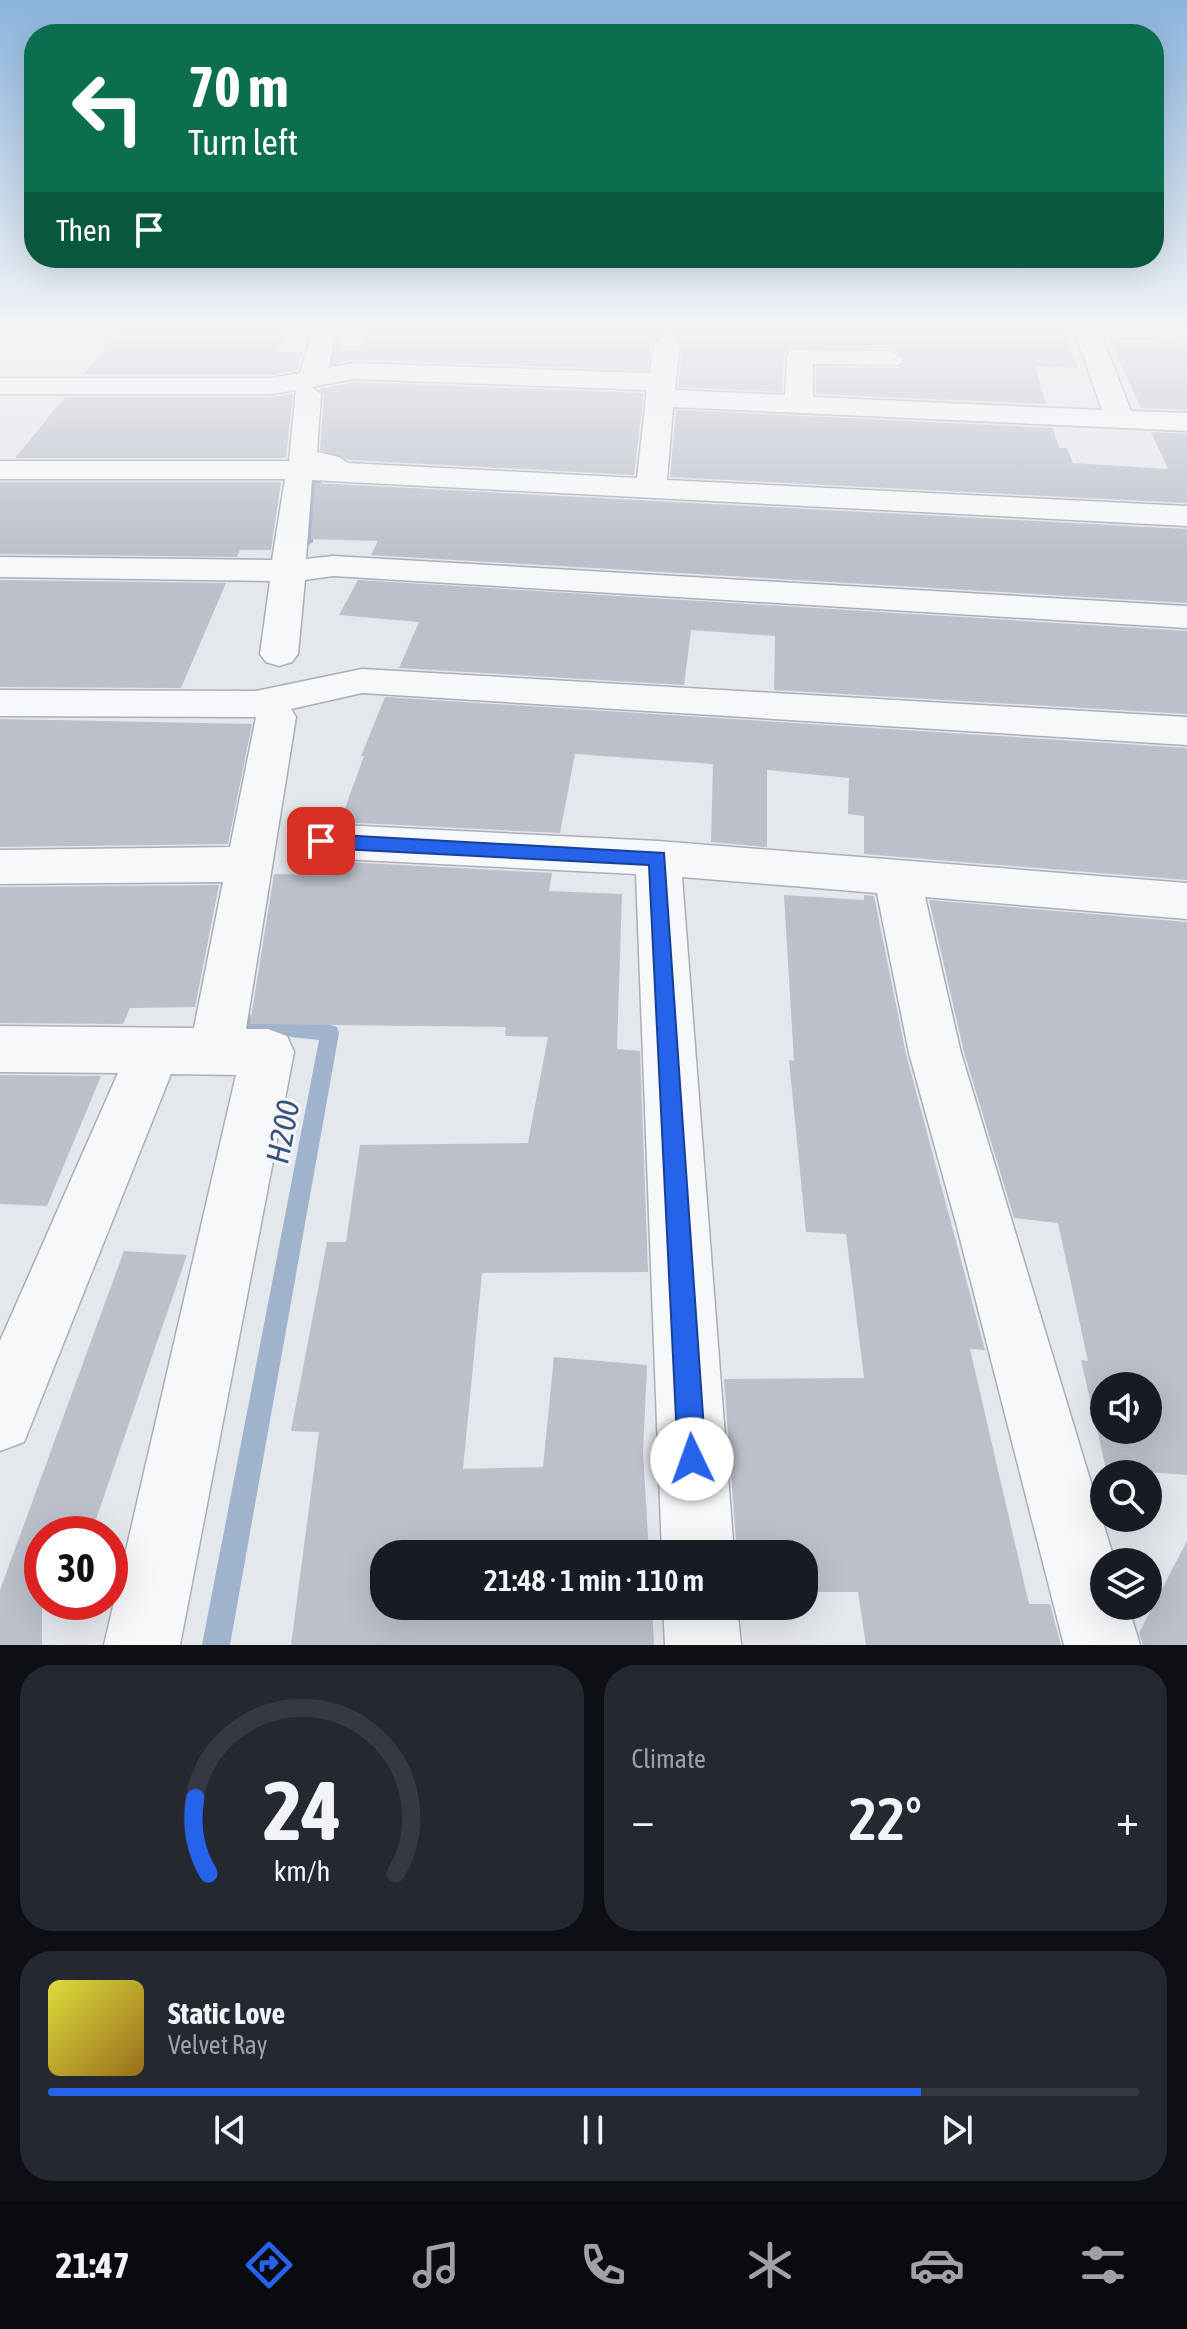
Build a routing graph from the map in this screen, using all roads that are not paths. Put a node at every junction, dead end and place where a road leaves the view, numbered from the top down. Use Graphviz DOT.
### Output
graph roads {
  1 [pos="307,403"];
  2 [pos="660,403"];
  3 [pos="778,403"];
  4 [pos="1114,403"];
  5 [pos="799,405"];
  6 [pos="1120,419"];
  7 [pos="1187,422"];
  8 [pos="0,470"];
  9 [pos="340,472"];
  10 [pos="298,482"];
  11 [pos="651,489"];
  12 [pos="1187,516"];
  13 [pos="0,567"];
  14 [pos="289,571"];
  15 [pos="1187,617"];
  16 [pos="279,654"];
  17 [pos="0,703"];
  18 [pos="276,717"];
  19 [pos="1187,731"];
  20 [pos="321,841"];
  21 [pos="658,858"];
  22 [pos="252,864"];
  23 [pos="0,867"];
  24 [pos="897,876"];
  25 [pos="1187,901"];
  26 [pos="0,1049"];
  27 [pos="155,1049"];
  28 [pos="216,1050"];
  29 [pos="0,1418"];
  30 [pos="697,1540"];
  31 [pos="701,1620"];
  32 [pos="142,1645"];
  33 [pos="703,1645"];
  34 [pos="1102,1645"];
  1 -- 9 [label="street"];
  2 -- 11 [label="street"];
  3 -- 5 [label="street"];
  4 -- 6 [label="street"];
  5 -- 6 [label="street"];
  6 -- 7 [label="street"];
  8 -- 9 [label="street"];
  9 -- 11 [label="street"];
  10 -- 14 [label="street"];
  11 -- 12 [label="street"];
  13 -- 14 [label="street"];
  14 -- 15 [label="street"];
  14 -- 16 [label="street"];
  17 -- 19 [label="street"];
  18 -- 22 [label="street"];
  20 -- 21 [label="street"];
  21 -- 24 [label="street"];
  21 -- 30 [label="street"];
  22 -- 23 [label="street"];
  22 -- 28 [label="street"];
  24 -- 25 [label="street"];
  24 -- 34 [label="street"];
  26 -- 27 [label="street"];
  27 -- 28 [label="street"];
  27 -- 29 [label="street"];
  28 -- 32 [label="street"];
  31 -- 33 [label="street"];
}
